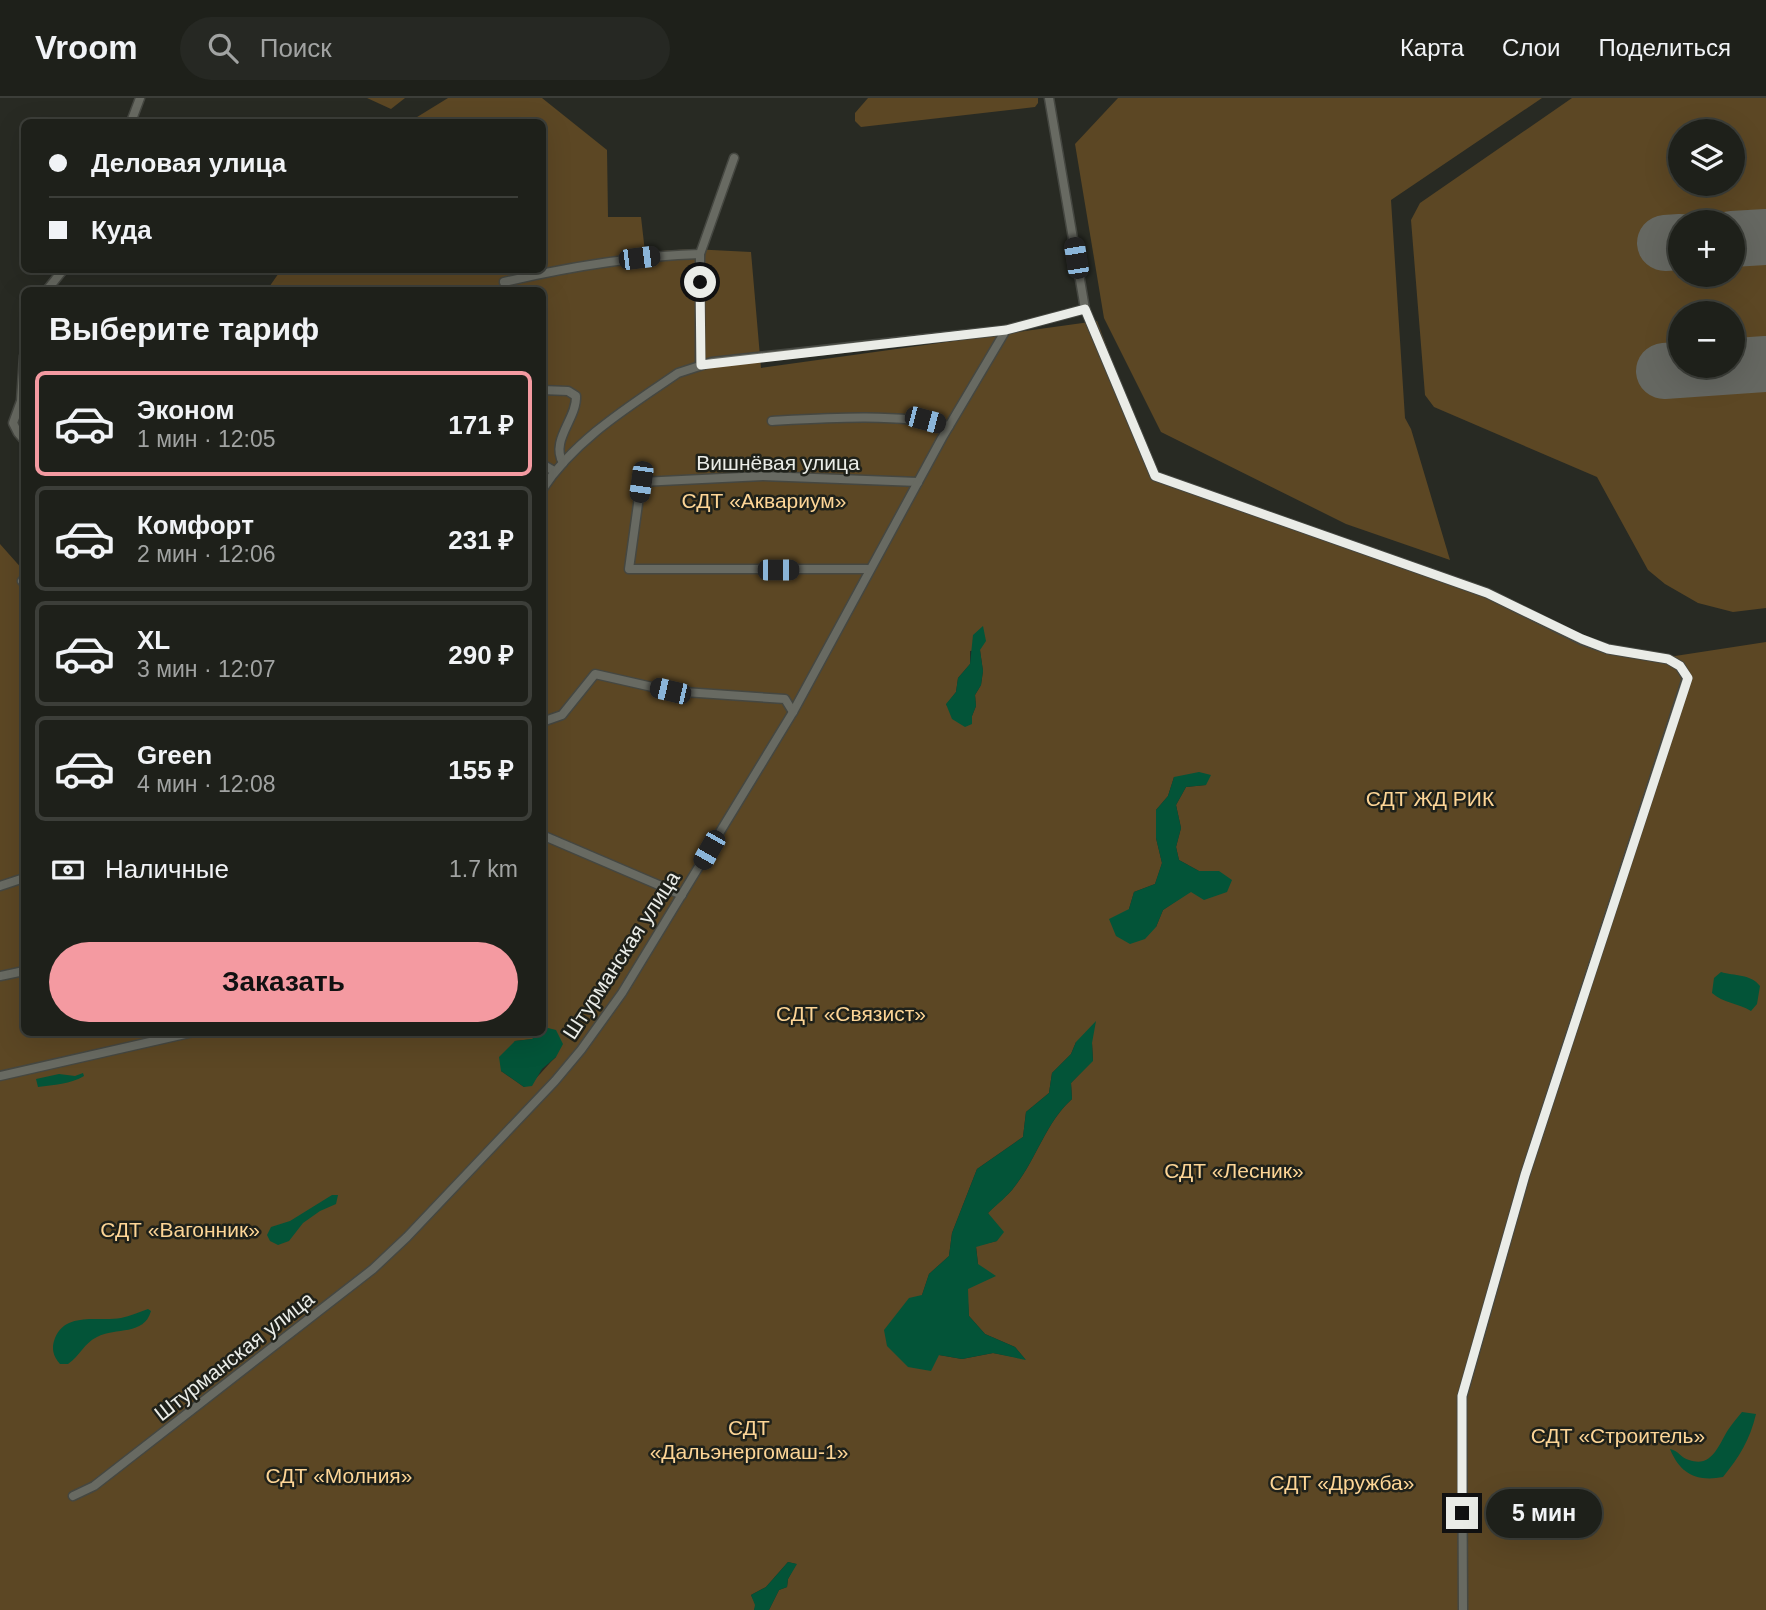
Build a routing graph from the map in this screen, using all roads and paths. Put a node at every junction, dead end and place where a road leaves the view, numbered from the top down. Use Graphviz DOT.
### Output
graph roads {
  1 [pos="140,98"];
  2 [pos="1049,98"];
  3 [pos="132,119"];
  4 [pos="734,158"];
  5 [pos="700,254"];
  6 [pos="61,273"];
  7 [pos="504,282"];
  8 [pos="49,287"];
  9 [pos="1085,309"];
  10 [pos="1006,330"];
  11 [pos="701,365"];
  12 [pos="546,390"];
  13 [pos="21,401"];
  14 [pos="772,421"];
  15 [pos="949,426"];
  16 [pos="21,435"];
  17 [pos="563,463"];
  18 [pos="546,466"];
  19 [pos="554,471"];
  20 [pos="918,482"];
  21 [pos="546,484"];
  22 [pos="869,569"];
  23 [pos="793,712"];
  24 [pos="546,721"];
  25 [pos="546,837"];
  26 [pos="21,879"];
  27 [pos="0,886"];
  28 [pos="682,895"];
  29 [pos="21,972"];
  30 [pos="0,976"];
  31 [pos="176,1036"];
  32 [pos="0,1076"];
  33 [pos="73,1496"];
  34 [pos="1463,1610"];
  1 -- 3 [label="street"];
  2 -- 9 [label="street"];
  4 -- 5 [label="street"];
  5 -- 7 [label="street"];
  5 -- 11 [label="street"];
  6 -- 8 [label="street"];
  9 -- 10 [label="street"];
  9 -- 34 [label="street"];
  10 -- 11 [label="street"];
  10 -- 15 [label="street, Штурманская улица"];
  11 -- 17 [label="street"];
  12 -- 17 [label="street"];
  13 -- 16 [label="street"];
  14 -- 15 [label="street"];
  15 -- 20 [label="street, Штурманская улица"];
  17 -- 19 [label="street"];
  18 -- 19 [label="street"];
  19 -- 21 [label="street"];
  20 -- 22 [label="street, Штурманская улица"];
  20 -- 22 [label="street, Вишнёвая улица"];
  22 -- 23 [label="street, Штурманская улица"];
  23 -- 24 [label="street"];
  23 -- 28 [label="street, Штурманская улица"];
  25 -- 28 [label="street"];
  26 -- 27 [label="street"];
  28 -- 33 [label="street, Штурманская улица"];
  29 -- 30 [label="street"];
  31 -- 32 [label="street"];
}
